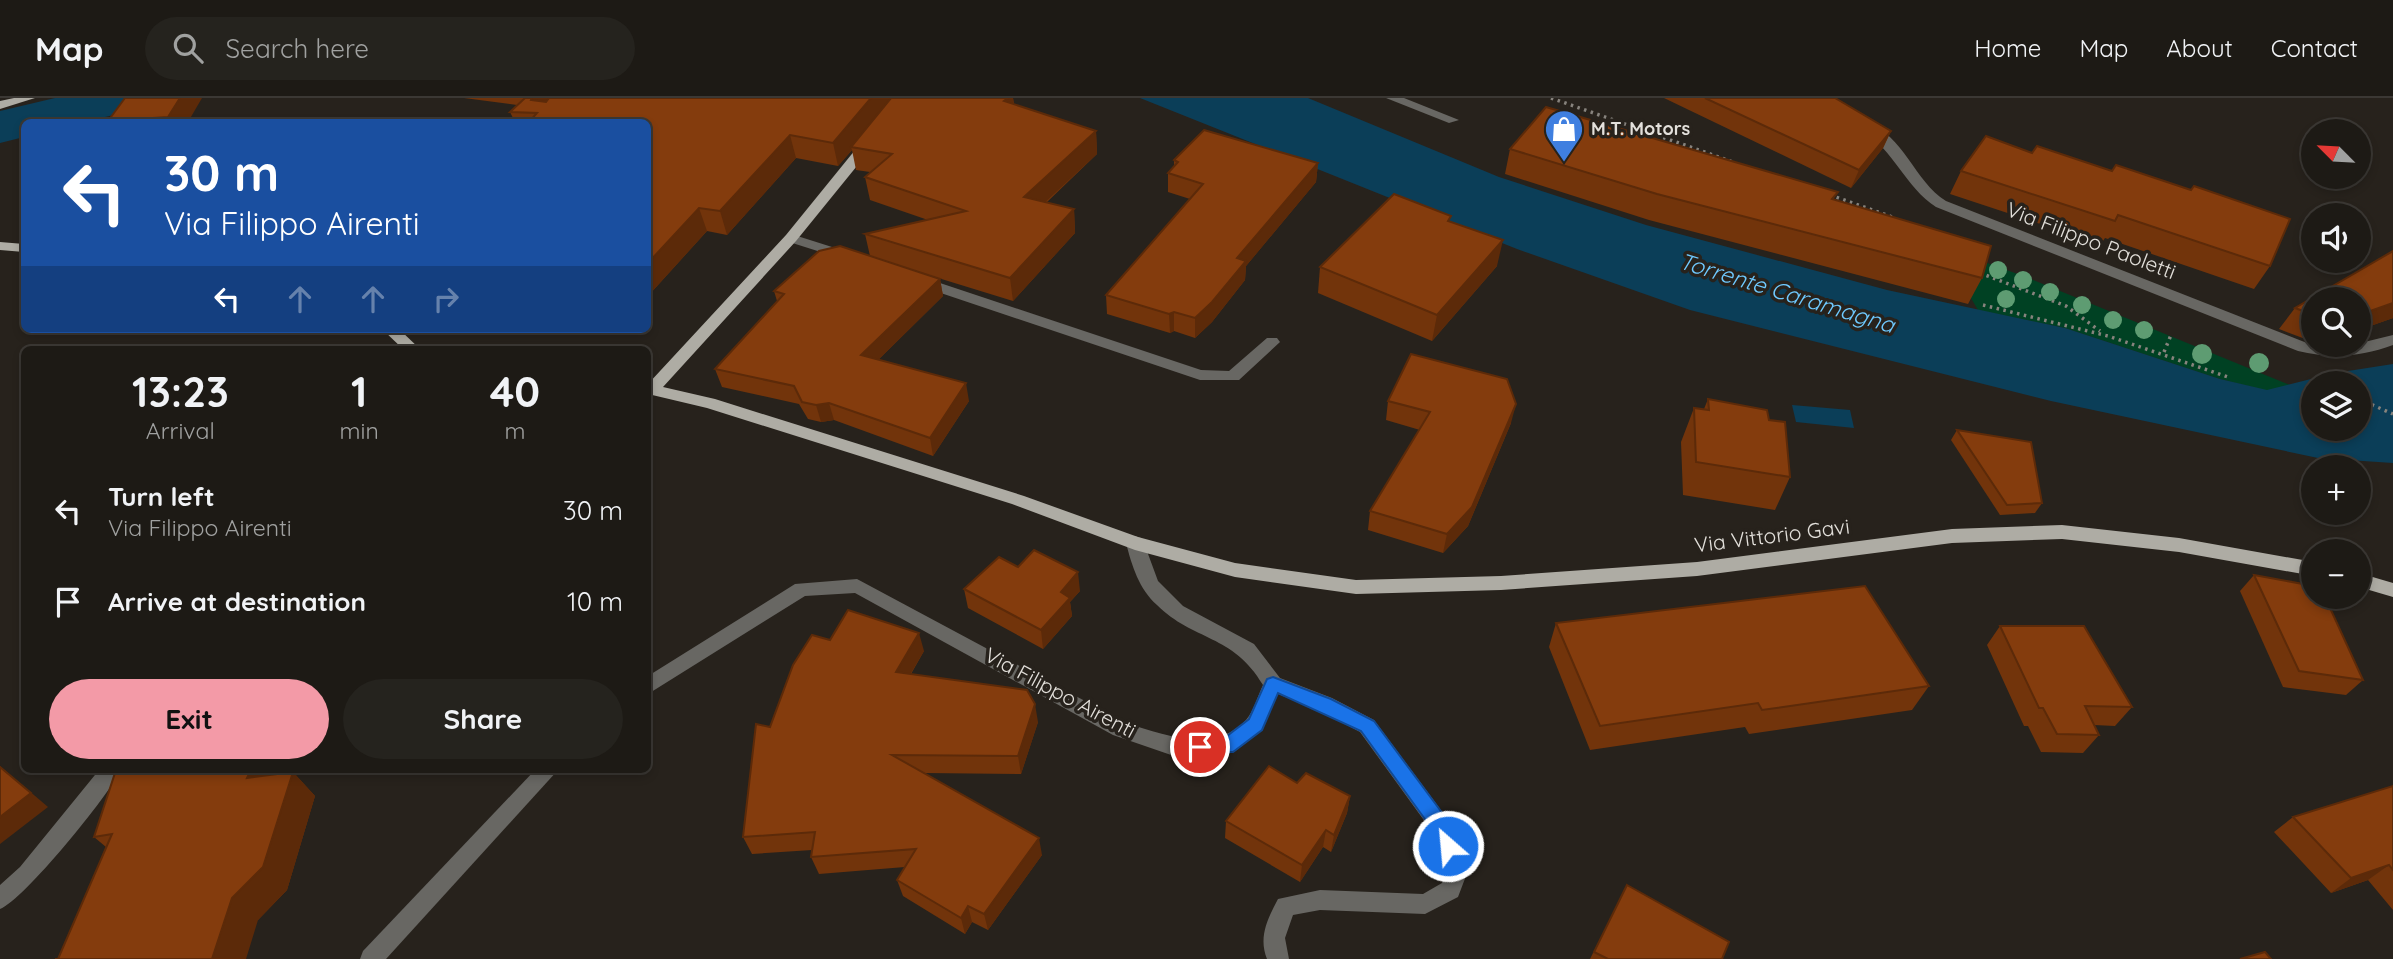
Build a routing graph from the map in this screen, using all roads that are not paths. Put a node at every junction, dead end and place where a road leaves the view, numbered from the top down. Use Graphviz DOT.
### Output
graph roads {
  1 [pos="29,98"];
  2 [pos="1392,98"];
  3 [pos="0,105"];
  4 [pos="1453,120"];
  5 [pos="1855,121"];
  6 [pos="878,130"];
  7 [pos="791,238"];
  8 [pos="0,246"];
  9 [pos="21,248"];
  10 [pos="857,260"];
  11 [pos="909,278"];
  12 [pos="2393,340"];
  13 [pos="1272,342"];
  14 [pos="651,388"];
  15 [pos="651,389"];
  16 [pos="1136,543"];
  17 [pos="2301,567"];
  18 [pos="2371,584"];
  19 [pos="2393,590"];
  20 [pos="651,684"];
  21 [pos="1273,684"];
  22 [pos="109,773"];
  23 [pos="545,773"];
  24 [pos="0,899"];
  25 [pos="371,959"];
  26 [pos="1278,959"];
  1 -- 3 [label="main road"];
  2 -- 4 [label="street"];
  5 -- 12 [label="street, Via Filippo Paoletti"];
  6 -- 7 [label="main road"];
  7 -- 10 [label="street"];
  7 -- 14 [label="main road"];
  8 -- 9 [label="main road"];
  11 -- 13 [label="street"];
  15 -- 16 [label="main road"];
  16 -- 17 [label="main road, Via Vittorio Gavi"];
  16 -- 21 [label="street"];
  18 -- 19 [label="main road"];
  20 -- 21 [label="street, Via Filippo Airenti"];
  21 -- 26 [label="street"];
  22 -- 24 [label="street"];
  23 -- 25 [label="street"];
}
